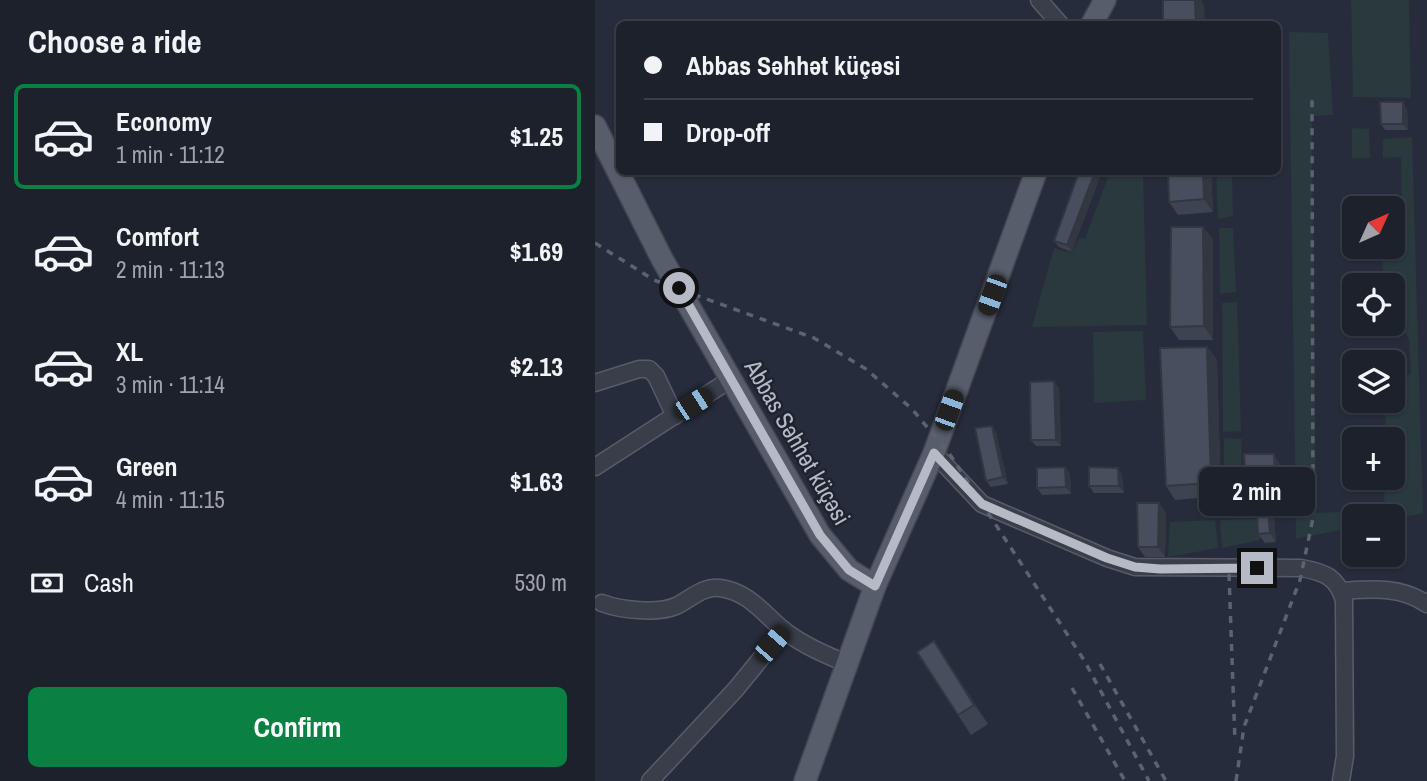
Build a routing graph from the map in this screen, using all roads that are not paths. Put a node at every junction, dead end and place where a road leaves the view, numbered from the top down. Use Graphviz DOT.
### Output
graph roads {
  1 [pos="1039,0"];
  2 [pos="1105,0"];
  3 [pos="1057,21"];
  4 [pos="1093,21"];
  5 [pos="595,127"];
  6 [pos="616,168"];
  7 [pos="620,175"];
  8 [pos="1035,175"];
  9 [pos="731,379"];
  10 [pos="595,383"];
  11 [pos="675,416"];
  12 [pos="934,453"];
  13 [pos="595,467"];
  14 [pos="875,586"];
  15 [pos="1342,592"];
  16 [pos="597,601"];
  17 [pos="1427,604"];
  18 [pos="784,631"];
  19 [pos="848,664"];
  20 [pos="650,781"];
  21 [pos="805,781"];
  22 [pos="1341,781"];
  1 -- 3 [label="street"];
  2 -- 4 [label="main road"];
  5 -- 6 [label="main road, Abbas Səhhət küçəsi"];
  7 -- 9 [label="main road, Abbas Səhhət küçəsi"];
  8 -- 12 [label="main road"];
  9 -- 11 [label="street"];
  9 -- 14 [label="main road, Abbas Səhhət küçəsi"];
  10 -- 11 [label="street"];
  11 -- 13 [label="street"];
  12 -- 14 [label="main road"];
  12 -- 15 [label="street"];
  14 -- 19 [label="main road"];
  15 -- 17 [label="street"];
  15 -- 22 [label="street"];
  16 -- 18 [label="street"];
  18 -- 19 [label="street"];
  18 -- 20 [label="street"];
  19 -- 21 [label="main road"];
}
